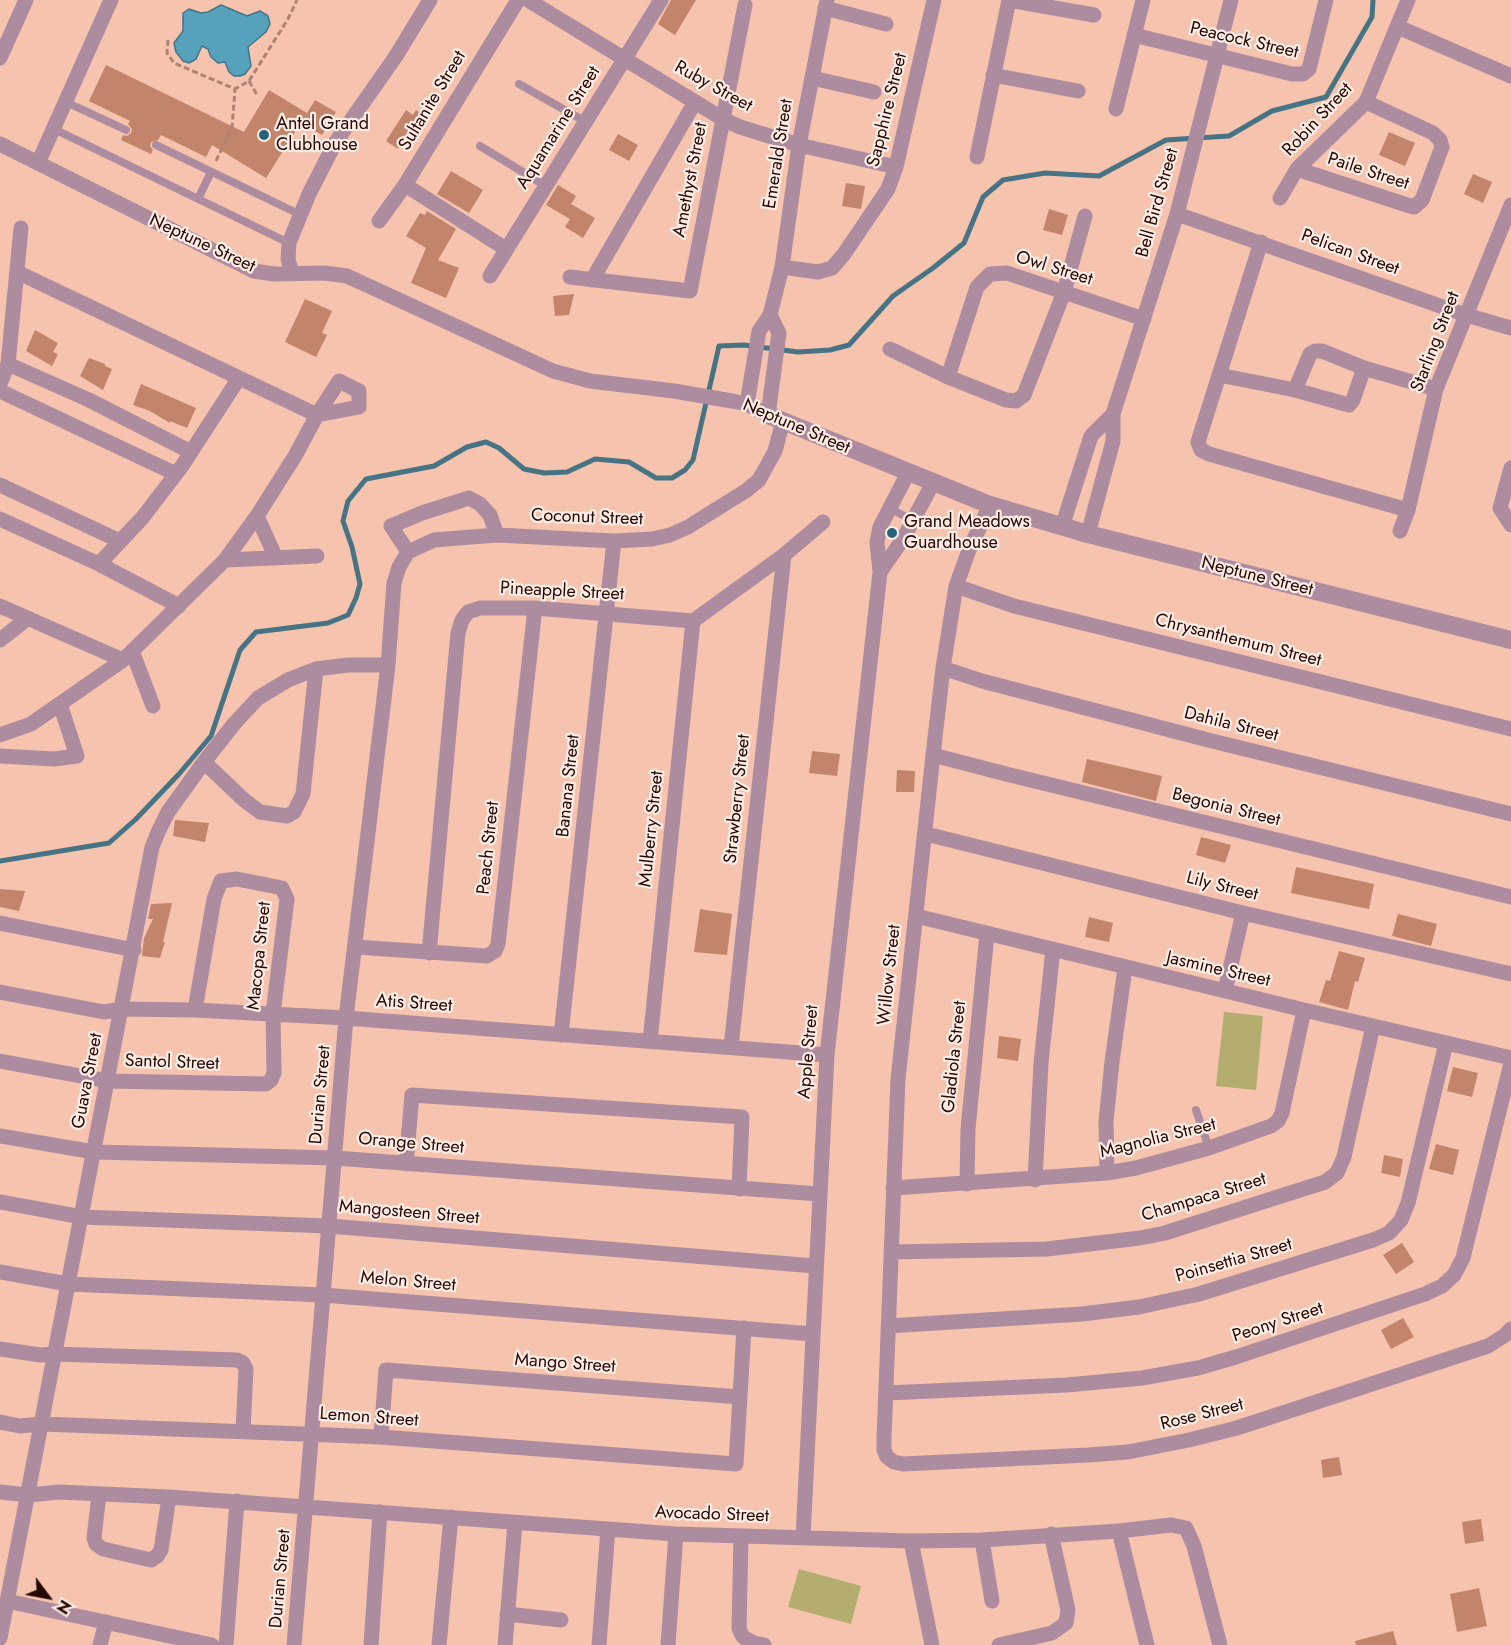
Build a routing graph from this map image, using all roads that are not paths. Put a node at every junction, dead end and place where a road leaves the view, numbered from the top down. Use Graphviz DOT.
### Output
graph roads {
  1 [pos="26,0"];
  2 [pos="111,0"];
  3 [pos="430,0"];
  4 [pos="518,0"];
  5 [pos="528,0"];
  6 [pos="661,0"];
  7 [pos="934,0"];
  8 [pos="1009,0"];
  9 [pos="1143,0"];
  10 [pos="1231,0"];
  11 [pos="1326,0"];
  12 [pos="1408,0"];
  13 [pos="826,4"];
  14 [pos="745,5"];
  15 [pos="1094,15"];
  16 [pos="886,24"];
  17 [pos="1398,27"];
  18 [pos="1134,35"];
  19 [pos="1217,56"];
  20 [pos="0,58"];
  21 [pos="625,59"];
  22 [pos="993,75"];
  23 [pos="1511,76"];
  24 [pos="812,78"];
  25 [pos="519,84"];
  26 [pos="1078,91"];
  27 [pos="874,92"];
  28 [pos="66,102"];
  29 [pos="695,102"];
  30 [pos="1366,102"];
  31 [pos="1116,109"];
  32 [pos="723,119"];
  33 [pos="586,122"];
  34 [pos="54,129"];
  35 [pos="126,130"];
  36 [pos="0,144"];
  37 [pos="156,145"];
  38 [pos="800,145"];
  39 [pos="480,146"];
  40 [pos="977,157"];
  41 [pos="38,163"];
  42 [pos="896,167"];
  43 [pos="1297,169"];
  44 [pos="211,172"];
  45 [pos="405,185"];
  46 [pos="546,186"];
  47 [pos="1280,198"];
  48 [pos="198,199"];
  49 [pos="1511,206"];
  50 [pos="299,214"];
  51 [pos="1177,214"];
  52 [pos="1085,216"];
  53 [pos="379,221"];
  54 [pos="21,228"];
  55 [pos="1261,242"];
  56 [pos="289,243"];
  57 [pos="506,249"];
  58 [pos="782,267"];
  59 [pos="18,272"];
  60 [pos="292,273"];
  61 [pos="490,276"];
  62 [pos="570,277"];
  63 [pos="592,280"];
  64 [pos="1064,292"];
  65 [pos="770,315"];
  66 [pos="1466,315"];
  67 [pos="1144,319"];
  68 [pos="1511,328"];
  69 [pos="890,349"];
  70 [pos="8,364"];
  71 [pos="1364,368"];
  72 [pos="1220,375"];
  73 [pos="948,377"];
  74 [pos="239,378"];
  75 [pos="0,384"];
  76 [pos="1436,389"];
  77 [pos="1296,390"];
  78 [pos="0,391"];
  79 [pos="740,402"];
  80 [pos="1113,414"];
  81 [pos="775,418"];
  82 [pos="191,452"];
  83 [pos="1511,468"];
  84 [pos="908,473"];
  85 [pos="176,474"];
  86 [pos="933,483"];
  87 [pos="0,484"];
  88 [pos="990,505"];
  89 [pos="890,508"];
  90 [pos="1408,510"];
  91 [pos="257,516"];
  92 [pos="0,519"];
  93 [pos="913,520"];
  94 [pos="822,522"];
  95 [pos="1511,525"];
  96 [pos="1062,526"];
  97 [pos="1400,531"];
  98 [pos="1088,534"];
  99 [pos="497,535"];
  100 [pos="120,541"];
  101 [pos="614,541"];
  102 [pos="408,552"];
  103 [pos="784,555"];
  104 [pos="317,556"];
  105 [pos="276,558"];
  106 [pos="225,560"];
  107 [pos="99,564"];
  108 [pos="880,572"];
  109 [pos="956,586"];
  110 [pos="0,606"];
  111 [pos="179,606"];
  112 [pos="535,608"];
  113 [pos="607,613"];
  114 [pos="28,618"];
  115 [pos="693,621"];
  116 [pos="0,640"];
  117 [pos="1511,640"];
  118 [pos="128,656"];
  119 [pos="388,665"];
  120 [pos="943,668"];
  121 [pos="316,669"];
  122 [pos="60,704"];
  123 [pos="153,706"];
  124 [pos="1511,729"];
  125 [pos="0,735"];
  126 [pos="933,755"];
  127 [pos="0,756"];
  128 [pos="204,762"];
  129 [pos="1511,814"];
  130 [pos="926,834"];
  131 [pos="1511,897"];
  132 [pos="1243,913"];
  133 [pos="916,916"];
  134 [pos="0,923"];
  135 [pos="987,934"];
  136 [pos="356,947"];
  137 [pos="1053,949"];
  138 [pos="134,950"];
  139 [pos="429,953"];
  140 [pos="1125,968"];
  141 [pos="1511,974"];
  142 [pos="1225,991"];
  143 [pos="0,992"];
  144 [pos="122,1009"];
  145 [pos="195,1010"];
  146 [pos="1304,1010"];
  147 [pos="273,1014"];
  148 [pos="346,1018"];
  149 [pos="1373,1026"];
  150 [pos="561,1035"];
  151 [pos="650,1041"];
  152 [pos="1446,1043"];
  153 [pos="731,1047"];
  154 [pos="827,1055"];
  155 [pos="1511,1058"];
  156 [pos="0,1061"];
  157 [pos="1511,1063"];
  158 [pos="271,1080"];
  159 [pos="108,1081"];
  160 [pos="1196,1110"];
  161 [pos="0,1136"];
  162 [pos="1209,1148"];
  163 [pos="94,1152"];
  164 [pos="335,1158"];
  165 [pos="406,1164"];
  166 [pos="1107,1173"];
  167 [pos="1035,1180"];
  168 [pos="967,1184"];
  169 [pos="893,1188"];
  170 [pos="739,1189"];
  171 [pos="819,1194"];
  172 [pos="0,1202"];
  173 [pos="82,1217"];
  174 [pos="329,1226"];
  175 [pos="891,1252"];
  176 [pos="815,1266"];
  177 [pos="0,1272"];
  178 [pos="68,1284"];
  179 [pos="323,1295"];
  180 [pos="888,1326"];
  181 [pos="744,1328"];
  182 [pos="1511,1329"];
  183 [pos="813,1334"];
  184 [pos="0,1349"];
  185 [pos="55,1354"];
  186 [pos="886,1393"];
  187 [pos="740,1397"];
  188 [pos="0,1422"];
  189 [pos="42,1424"];
  190 [pos="243,1431"];
  191 [pos="311,1434"];
  192 [pos="381,1437"];
  193 [pos="887,1457"];
  194 [pos="0,1492"];
  195 [pos="99,1494"];
  196 [pos="27,1495"];
  197 [pos="169,1497"];
  198 [pos="237,1501"];
  199 [pos="307,1506"];
  200 [pos="380,1512"];
  201 [pos="451,1517"];
  202 [pos="515,1523"];
  203 [pos="608,1529"];
  204 [pos="1119,1531"];
  205 [pos="676,1534"];
  206 [pos="1051,1534"];
  207 [pos="741,1536"];
  208 [pos="803,1538"];
  209 [pos="982,1540"];
  210 [pos="910,1541"];
  211 [pos="7,1601"];
  212 [pos="992,1601"];
  213 [pos="507,1614"];
  214 [pos="561,1620"];
  215 [pos="106,1622"];
  216 [pos="0,1638"];
  217 [pos="99,1645"];
  218 [pos="212,1645"];
  219 [pos="226,1645"];
  220 [pos="294,1645"];
  221 [pos="371,1645"];
  222 [pos="439,1645"];
  223 [pos="505,1645"];
  224 [pos="599,1645"];
  225 [pos="668,1645"];
  226 [pos="764,1645"];
  227 [pos="932,1645"];
  228 [pos="999,1645"];
  229 [pos="1147,1645"];
  230 [pos="1220,1645"];
  1 -- 20 [label="street"];
  2 -- 28 [label="street"];
  3 -- 50 [label="street"];
  4 -- 45 [label="street, Sultanite Street"];
  5 -- 21 [label="street, Ruby Street"];
  6 -- 21 [label="street, Aquamarine Street"];
  7 -- 42 [label="street, Sapphire Street"];
  8 -- 15 [label="street"];
  8 -- 22 [label="street"];
  9 -- 18 [label="street"];
  10 -- 19 [label="street, Bell Bird Street"];
  11 -- 19 [label="street, Peacock Street"];
  12 -- 17 [label="street, Robin Street"];
  13 -- 16 [label="street"];
  13 -- 24 [label="street, Emerald Street"];
  14 -- 32 [label="street, Amethyst Street"];
  17 -- 23 [label="street"];
  17 -- 30 [label="street, Robin Street"];
  18 -- 19 [label="street, Peacock Street"];
  18 -- 31 [label="street"];
  19 -- 51 [label="street, Bell Bird Street"];
  21 -- 29 [label="street, Ruby Street"];
  21 -- 33 [label="street, Aquamarine Street"];
  22 -- 26 [label="street"];
  22 -- 40 [label="street"];
  24 -- 27 [label="street"];
  24 -- 38 [label="street, Emerald Street"];
  25 -- 33 [label="lane"];
  28 -- 34 [label="street"];
  28 -- 35 [label="lane"];
  29 -- 32 [label="street, Ruby Street"];
  29 -- 63 [label="street"];
  30 -- 43 [label="street, Robin Street"];
  30 -- 43 [label="street, Paile Street"];
  32 -- 38 [label="street, Ruby Street"];
  32 -- 63 [label="street, Amethyst Street"];
  33 -- 46 [label="street, Aquamarine Street"];
  34 -- 41 [label="street"];
  34 -- 48 [label="lane"];
  36 -- 41 [label="street, Neptune Street"];
  37 -- 44 [label="lane"];
  38 -- 42 [label="street, Ruby Street"];
  38 -- 58 [label="street, Emerald Street"];
  39 -- 46 [label="lane"];
  41 -- 60 [label="street, Neptune Street"];
  42 -- 58 [label="street, Sapphire Street"];
  43 -- 47 [label="street, Robin Street"];
  44 -- 48 [label="lane"];
  44 -- 50 [label="lane"];
  45 -- 53 [label="street, Sultanite Street"];
  45 -- 57 [label="street"];
  46 -- 57 [label="street, Aquamarine Street"];
  48 -- 56 [label="lane"];
  49 -- 66 [label="street, Starling Street"];
  50 -- 56 [label="street"];
  51 -- 55 [label="street, Pelican Street"];
  51 -- 67 [label="street, Bell Bird Street"];
  52 -- 64 [label="street"];
  54 -- 59 [label="street"];
  55 -- 66 [label="street, Pelican Street"];
  55 -- 72 [label="street"];
  56 -- 60 [label="street"];
  57 -- 61 [label="street, Aquamarine Street"];
  58 -- 65 [label="street, Emerald Street"];
  59 -- 70 [label="street"];
  59 -- 74 [label="street"];
  60 -- 79 [label="street, Neptune Street"];
  62 -- 63 [label="street"];
  64 -- 67 [label="street, Owl Street"];
  64 -- 73 [label="street, Owl Street"];
  64 -- 73 [label="street"];
  65 -- 79 [label="street, Emerald Street"];
  65 -- 81 [label="street, Emerald Street"];
  66 -- 68 [label="street, Pelican Street"];
  66 -- 76 [label="street, Starling Street"];
  67 -- 80 [label="street, Bell Bird Street"];
  69 -- 73 [label="street"];
  70 -- 75 [label="street"];
  70 -- 82 [label="street"];
  71 -- 76 [label="street"];
  71 -- 77 [label="street"];
  71 -- 77 [label="street"];
  72 -- 77 [label="street"];
  72 -- 90 [label="street"];
  74 -- 82 [label="street"];
  74 -- 91 [label="street"];
  76 -- 90 [label="street, Starling Street"];
  78 -- 85 [label="street"];
  79 -- 81 [label="street, Neptune Street"];
  80 -- 96 [label="street, Bell Bird Street"];
  80 -- 98 [label="street, Bell Bird Street"];
  81 -- 84 [label="street, Neptune Street"];
  81 -- 101 [label="street, Coconut Street"];
  82 -- 85 [label="street"];
  83 -- 95 [label="street"];
  84 -- 86 [label="street, Neptune Street"];
  84 -- 89 [label="street, Apple Street"];
  85 -- 100 [label="street"];
  86 -- 88 [label="street, Neptune Street"];
  86 -- 93 [label="street, Apple Street"];
  87 -- 100 [label="street"];
  88 -- 96 [label="street, Neptune Street"];
  88 -- 109 [label="street, Willow Street"];
  89 -- 93 [label="lane"];
  89 -- 108 [label="street, Apple Street"];
  90 -- 97 [label="street, Starling Street"];
  91 -- 105 [label="street"];
  91 -- 106 [label="street"];
  92 -- 107 [label="street"];
  93 -- 108 [label="street, Apple Street"];
  94 -- 103 [label="street"];
  96 -- 98 [label="street, Neptune Street"];
  98 -- 117 [label="street, Neptune Street"];
  99 -- 101 [label="street, Coconut Street"];
  99 -- 102 [label="street, Coconut Street"];
  99 -- 102 [label="street"];
  100 -- 107 [label="street"];
  101 -- 113 [label="street, Banana Street"];
  102 -- 119 [label="street, Durian Street"];
  103 -- 115 [label="street"];
  103 -- 153 [label="street, Strawberry Street"];
  104 -- 105 [label="street"];
  105 -- 106 [label="street"];
  106 -- 111 [label="street"];
  107 -- 111 [label="street"];
  108 -- 154 [label="street, Apple Street"];
  109 -- 120 [label="street, Willow Street"];
  109 -- 124 [label="street, Chrysanthemum Street"];
  110 -- 114 [label="street"];
  111 -- 118 [label="street"];
  112 -- 113 [label="street, Pineapple Street"];
  112 -- 139 [label="street, Pineapple Street"];
  112 -- 139 [label="street, Peach Street"];
  113 -- 115 [label="street, Pineapple Street"];
  113 -- 150 [label="street, Banana Street"];
  114 -- 116 [label="street"];
  114 -- 118 [label="street"];
  115 -- 151 [label="street, Mulberry Street"];
  118 -- 122 [label="street"];
  118 -- 123 [label="street"];
  119 -- 121 [label="street, Guava Street"];
  119 -- 136 [label="street, Durian Street"];
  120 -- 126 [label="street, Willow Street"];
  120 -- 129 [label="street, Dahila Street"];
  121 -- 128 [label="street, Guava Street"];
  121 -- 128 [label="street"];
  122 -- 125 [label="street"];
  122 -- 127 [label="street"];
  126 -- 130 [label="street, Willow Street"];
  126 -- 131 [label="street, Begonia Street"];
  128 -- 138 [label="street, Guava Street"];
  130 -- 132 [label="street, Lily Street"];
  130 -- 133 [label="street, Willow Street"];
  132 -- 141 [label="street, Lily Street"];
  132 -- 142 [label="street"];
  133 -- 135 [label="street, Jasmine Street"];
  133 -- 169 [label="street, Willow Street"];
  134 -- 138 [label="street"];
  135 -- 137 [label="street, Jasmine Street"];
  135 -- 168 [label="street, Gladiola Street"];
  136 -- 139 [label="street, Peach Street"];
  136 -- 148 [label="street, Durian Street"];
  137 -- 140 [label="street, Jasmine Street"];
  137 -- 167 [label="street"];
  138 -- 144 [label="street, Guava Street"];
  140 -- 142 [label="street, Jasmine Street"];
  140 -- 166 [label="street"];
  142 -- 146 [label="street, Jasmine Street"];
  143 -- 144 [label="street, Atis Street"];
  144 -- 145 [label="street, Atis Street"];
  144 -- 159 [label="street, Guava Street"];
  145 -- 147 [label="street, Atis Street"];
  145 -- 147 [label="street, Macopa Street"];
  146 -- 149 [label="street, Jasmine Street"];
  146 -- 162 [label="street, Magnolia Street"];
  147 -- 148 [label="street, Atis Street"];
  147 -- 158 [label="street, Macopa Street"];
  148 -- 150 [label="street, Atis Street"];
  148 -- 164 [label="street, Durian Street"];
  149 -- 152 [label="street, Jasmine Street"];
  149 -- 175 [label="street, Champaca Street"];
  150 -- 151 [label="street, Atis Street"];
  151 -- 153 [label="street, Atis Street"];
  152 -- 155 [label="street, Jasmine Street"];
  152 -- 180 [label="street, Poinsettia Street"];
  153 -- 154 [label="street, Atis Street"];
  154 -- 171 [label="street, Apple Street"];
  156 -- 159 [label="street, Santol Street"];
  157 -- 186 [label="street, Peony Street"];
  158 -- 159 [label="street, Santol Street"];
  159 -- 163 [label="street, Guava Street"];
  160 -- 162 [label="lane"];
  161 -- 163 [label="street, Orange Street"];
  162 -- 166 [label="street, Magnolia Street"];
  163 -- 164 [label="street, Orange Street"];
  163 -- 173 [label="street, Guava Street"];
  164 -- 165 [label="street, Orange Street"];
  164 -- 174 [label="street, Durian Street"];
  165 -- 170 [label="street, Orange Street"];
  165 -- 170 [label="street"];
  166 -- 167 [label="street, Magnolia Street"];
  167 -- 168 [label="street, Magnolia Street"];
  168 -- 169 [label="street, Magnolia Street"];
  169 -- 175 [label="street, Willow Street"];
  170 -- 171 [label="street, Orange Street"];
  171 -- 176 [label="street, Apple Street"];
  172 -- 173 [label="street, Mangosteen Street"];
  173 -- 174 [label="street, Mangosteen Street"];
  173 -- 178 [label="street, Guava Street"];
  174 -- 176 [label="street, Mangosteen Street"];
  174 -- 179 [label="street, Durian Street"];
  175 -- 180 [label="street, Willow Street"];
  176 -- 183 [label="street, Apple Street"];
  177 -- 178 [label="street, Melon Street"];
  178 -- 179 [label="street, Melon Street"];
  178 -- 185 [label="street, Guava Street"];
  179 -- 181 [label="street, Melon Street"];
  179 -- 191 [label="street, Durian Street"];
  180 -- 186 [label="street, Willow Street"];
  181 -- 183 [label="street, Melon Street"];
  181 -- 187 [label="street"];
  182 -- 193 [label="street, Rose Street"];
  183 -- 208 [label="street, Apple Street"];
  184 -- 185 [label="street"];
  185 -- 189 [label="street, Guava Street"];
  185 -- 190 [label="street"];
  186 -- 193 [label="street, Willow Street"];
  187 -- 192 [label="street, Mango Street"];
  187 -- 192 [label="street, Lemon Street"];
  188 -- 189 [label="street, Lemon Street"];
  189 -- 190 [label="street, Lemon Street"];
  189 -- 196 [label="street, Guava Street"];
  190 -- 191 [label="street, Lemon Street"];
  191 -- 192 [label="street, Lemon Street"];
  191 -- 199 [label="street, Durian Street"];
  194 -- 196 [label="street, Avocado Street"];
  195 -- 196 [label="street, Avocado Street"];
  195 -- 197 [label="street, Avocado Street"];
  195 -- 197 [label="street"];
  196 -- 211 [label="street, Guava Street"];
  197 -- 198 [label="street, Avocado Street"];
  198 -- 199 [label="street, Avocado Street"];
  198 -- 219 [label="street"];
  199 -- 200 [label="street, Avocado Street"];
  199 -- 220 [label="street, Durian Street"];
  200 -- 201 [label="street, Avocado Street"];
  200 -- 221 [label="street"];
  201 -- 202 [label="street, Avocado Street"];
  201 -- 222 [label="street"];
  202 -- 203 [label="street, Avocado Street"];
  202 -- 213 [label="street"];
  203 -- 205 [label="street, Avocado Street"];
  203 -- 224 [label="street"];
  204 -- 206 [label="street, Avocado Street"];
  204 -- 229 [label="street"];
  204 -- 230 [label="street, Avocado Street"];
  205 -- 207 [label="street, Avocado Street"];
  205 -- 225 [label="street"];
  206 -- 209 [label="street, Avocado Street"];
  206 -- 228 [label="street"];
  207 -- 208 [label="street, Avocado Street"];
  207 -- 226 [label="street"];
  208 -- 210 [label="street, Avocado Street"];
  209 -- 210 [label="street, Avocado Street"];
  209 -- 212 [label="street"];
  210 -- 227 [label="street"];
  211 -- 215 [label="street"];
  211 -- 216 [label="street, Guava Street"];
  213 -- 214 [label="street"];
  213 -- 223 [label="street"];
  215 -- 217 [label="street"];
  215 -- 218 [label="street"];
}
